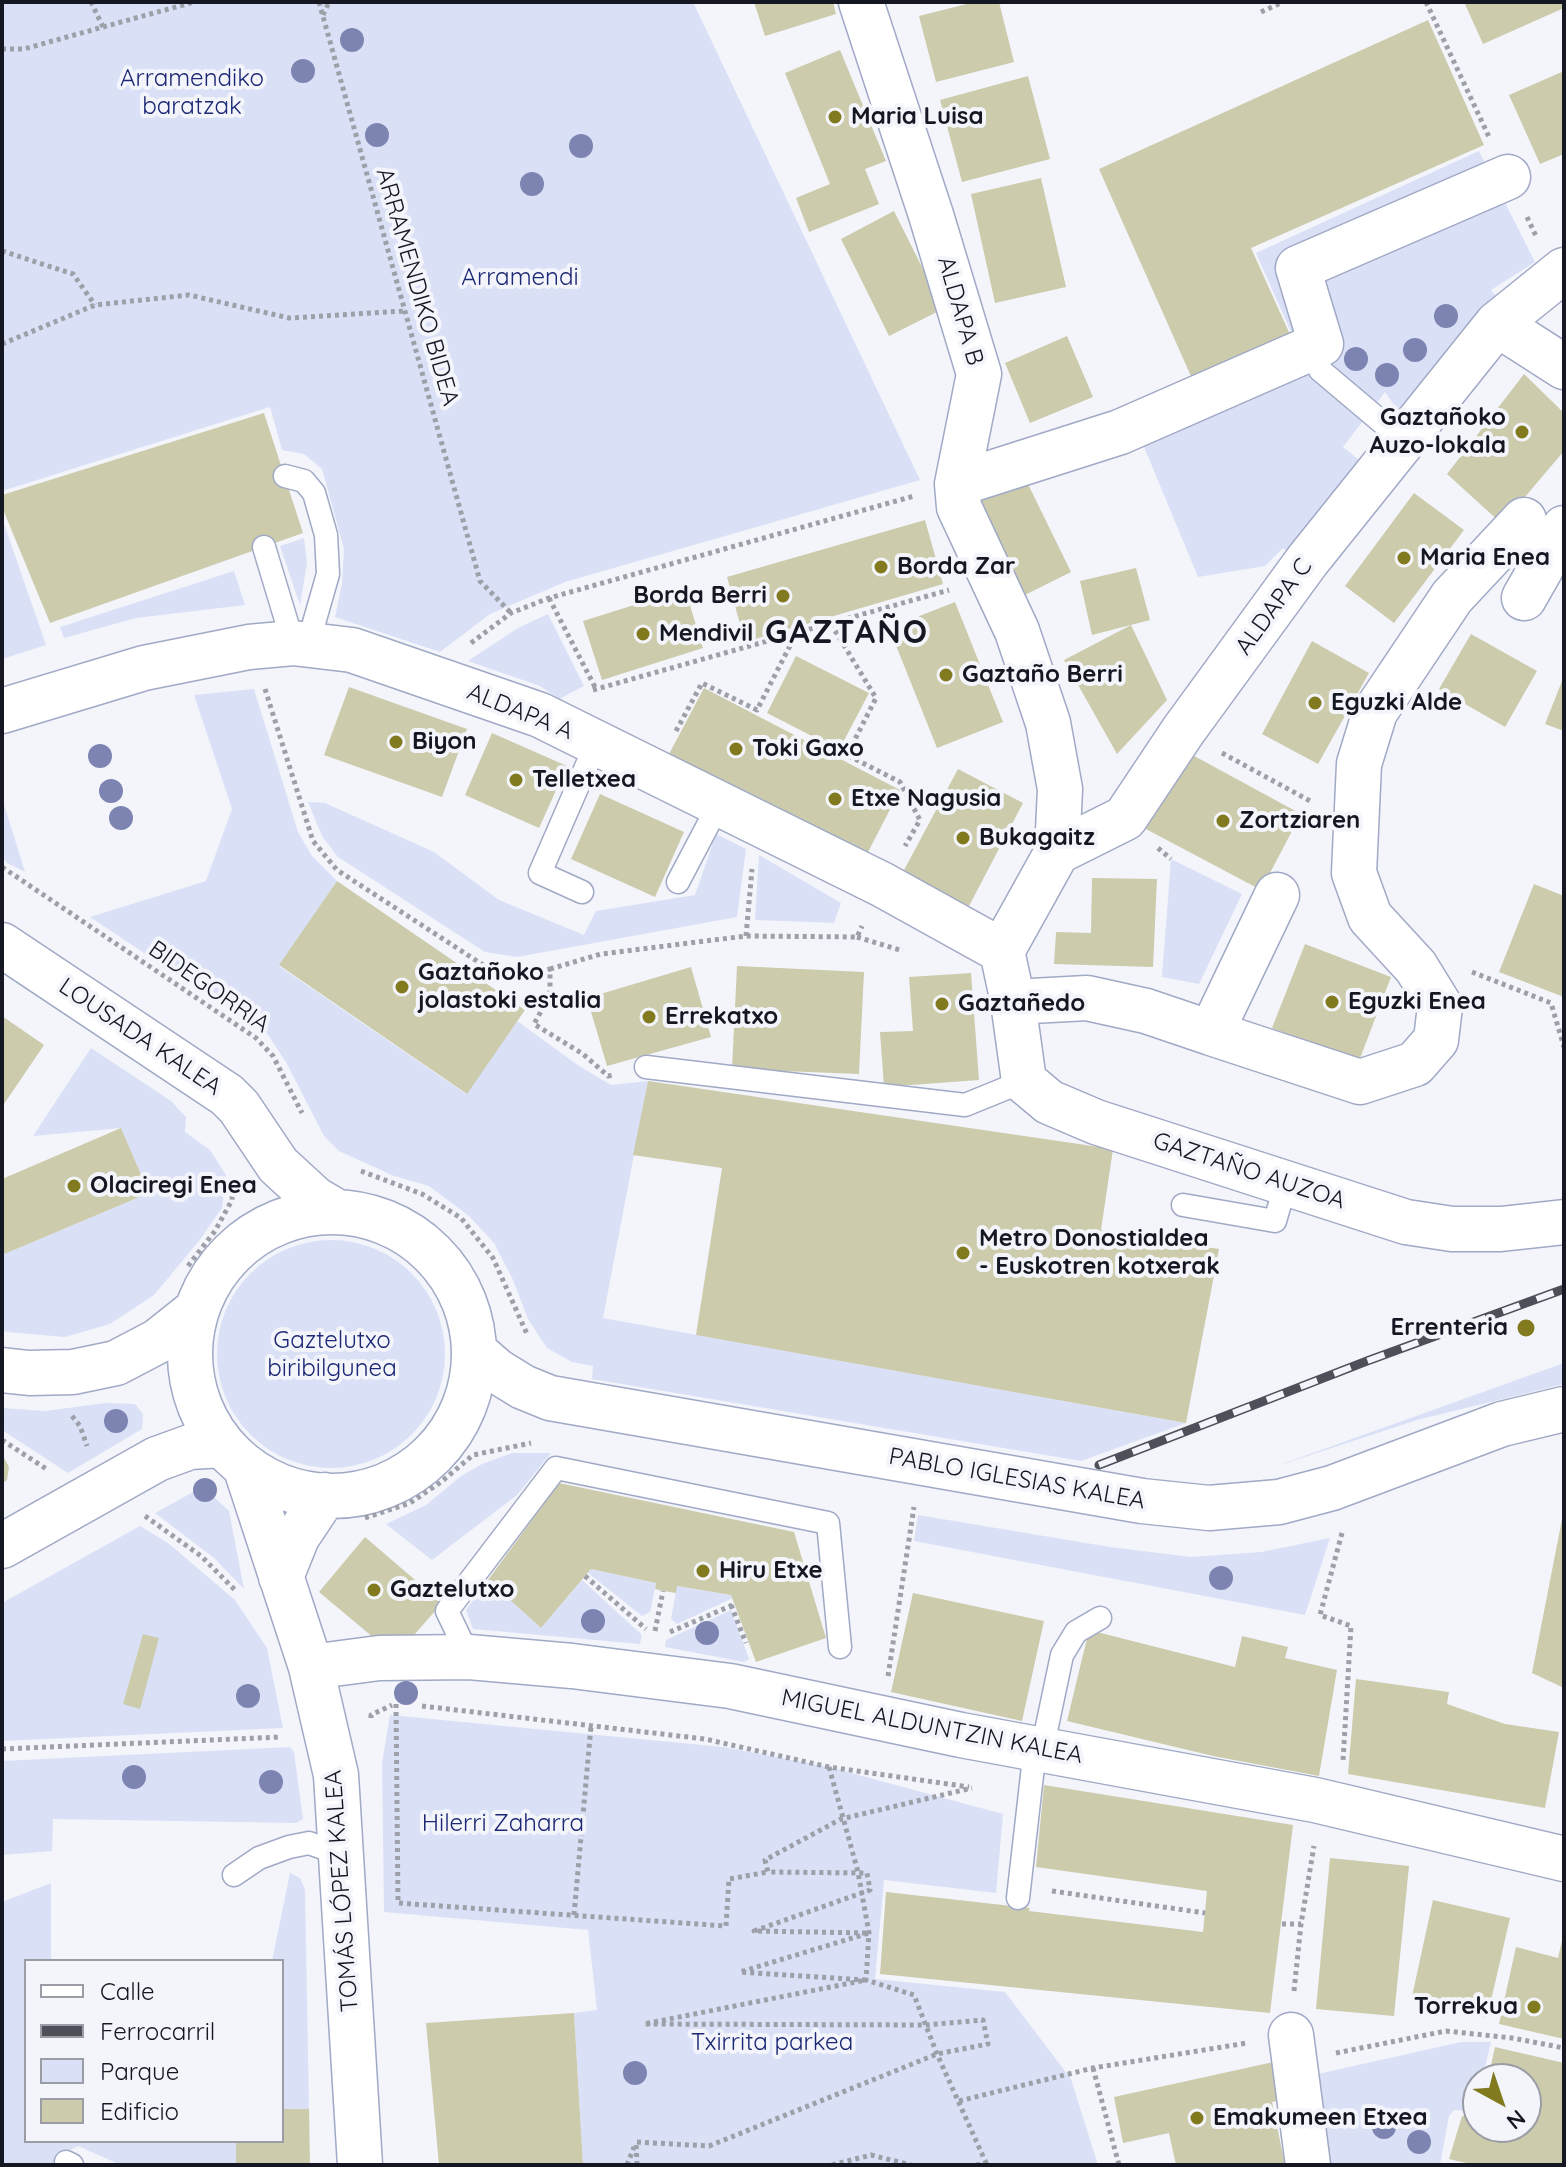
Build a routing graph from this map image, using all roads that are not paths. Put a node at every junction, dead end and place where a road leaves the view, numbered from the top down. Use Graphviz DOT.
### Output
graph roads {
  1 [pos="861,2"];
  2 [pos="1508,177"];
  3 [pos="1564,270"];
  4 [pos="1493,344"];
  5 [pos="1564,367"];
  6 [pos="1320,370"];
  7 [pos="1404,441"];
  8 [pos="285,476"];
  9 [pos="957,484"];
  10 [pos="1544,524"];
  11 [pos="264,547"];
  12 [pos="1524,598"];
  13 [pos="301,644"];
  14 [pos="2,711"];
  15 [pos="596,744"];
  16 [pos="719,804"];
  17 [pos="1057,852"];
  18 [pos="678,882"];
  19 [pos="582,892"];
  20 [pos="1277,895"];
  21 [pos="1012,935"];
  22 [pos="2,945"];
  23 [pos="1013,1002"];
  24 [pos="1211,1033"];
  25 [pos="646,1067"];
  26 [pos="1024,1081"];
  27 [pos="248,1156"];
  28 [pos="1286,1183"];
  29 [pos="1183,1205"];
  30 [pos="337,1212"];
  31 [pos="1564,1222"];
  32 [pos="250,1238"];
  33 [pos="188,1293"];
  34 [pos="474,1351"];
  35 [pos="116,1363"];
  36 [pos="2,1370"];
  37 [pos="194,1388"];
  38 [pos="1564,1409"];
  39 [pos="234,1456"];
  40 [pos="342,1507"];
  41 [pos="2,1546"];
  42 [pos="281,1577"];
  43 [pos="1100,1618"];
  44 [pos="840,1647"];
  45 [pos="469,1657"];
  46 [pos="311,1667"];
  47 [pos="1039,1750"];
  48 [pos="342,1855"];
  49 [pos="1555,1857"];
  50 [pos="234,1875"];
  51 [pos="1018,1898"];
  52 [pos="1292,2048"];
  53 [pos="360,2165"];
  54 [pos="1308,2165"];
  1 -- 9 [label="street, ALDAPA B"];
  2 -- 9 [label="street"];
  3 -- 4 [label="street, ALDAPA C"];
  4 -- 5 [label="street"];
  4 -- 7 [label="street, ALDAPA C"];
  6 -- 7 [label="lane"];
  7 -- 17 [label="street, ALDAPA C"];
  8 -- 13 [label="lane"];
  9 -- 17 [label="street, ALDAPA B"];
  10 -- 12 [label="street"];
  10 -- 24 [label="street"];
  11 -- 13 [label="lane"];
  13 -- 14 [label="street, ALDAPA A"];
  13 -- 15 [label="street, ALDAPA A"];
  15 -- 16 [label="street, ALDAPA A"];
  15 -- 19 [label="lane"];
  16 -- 18 [label="lane"];
  16 -- 21 [label="street, ALDAPA A"];
  17 -- 21 [label="street"];
  20 -- 24 [label="street"];
  21 -- 23 [label="street"];
  22 -- 27 [label="street, LOUSADA KALEA"];
  23 -- 24 [label="street"];
  23 -- 26 [label="street"];
  25 -- 26 [label="lane"];
  26 -- 28 [label="street, GAZTAÑO AUZOA"];
  27 -- 30 [label="street, LOUSADA KALEA"];
  27 -- 32 [label="street"];
  28 -- 29 [label="lane"];
  28 -- 31 [label="street, GAZTAÑO AUZOA"];
  30 -- 32 [label="street"];
  30 -- 34 [label="street"];
  32 -- 33 [label="street"];
  33 -- 35 [label="street"];
  33 -- 37 [label="street"];
  34 -- 38 [label="street, PABLO IGLESIAS KALEA"];
  34 -- 40 [label="street"];
  35 -- 36 [label="street"];
  35 -- 37 [label="street"];
  37 -- 39 [label="street"];
  39 -- 40 [label="street"];
  39 -- 41 [label="street"];
  39 -- 42 [label="street, TOMÁS LÓPEZ KALEA"];
  40 -- 42 [label="street"];
  42 -- 46 [label="street, TOMÁS LÓPEZ KALEA"];
  43 -- 47 [label="lane"];
  44 -- 45 [label="lane"];
  45 -- 46 [label="street, MIGUEL ALDUNTZIN KALEA"];
  45 -- 47 [label="street, MIGUEL ALDUNTZIN KALEA"];
  46 -- 48 [label="street, TOMÁS LÓPEZ KALEA"];
  47 -- 49 [label="street, MIGUEL ALDUNTZIN KALEA"];
  47 -- 51 [label="lane"];
  48 -- 50 [label="lane"];
  48 -- 53 [label="street, TOMÁS LÓPEZ KALEA"];
  52 -- 54 [label="street"];
}
